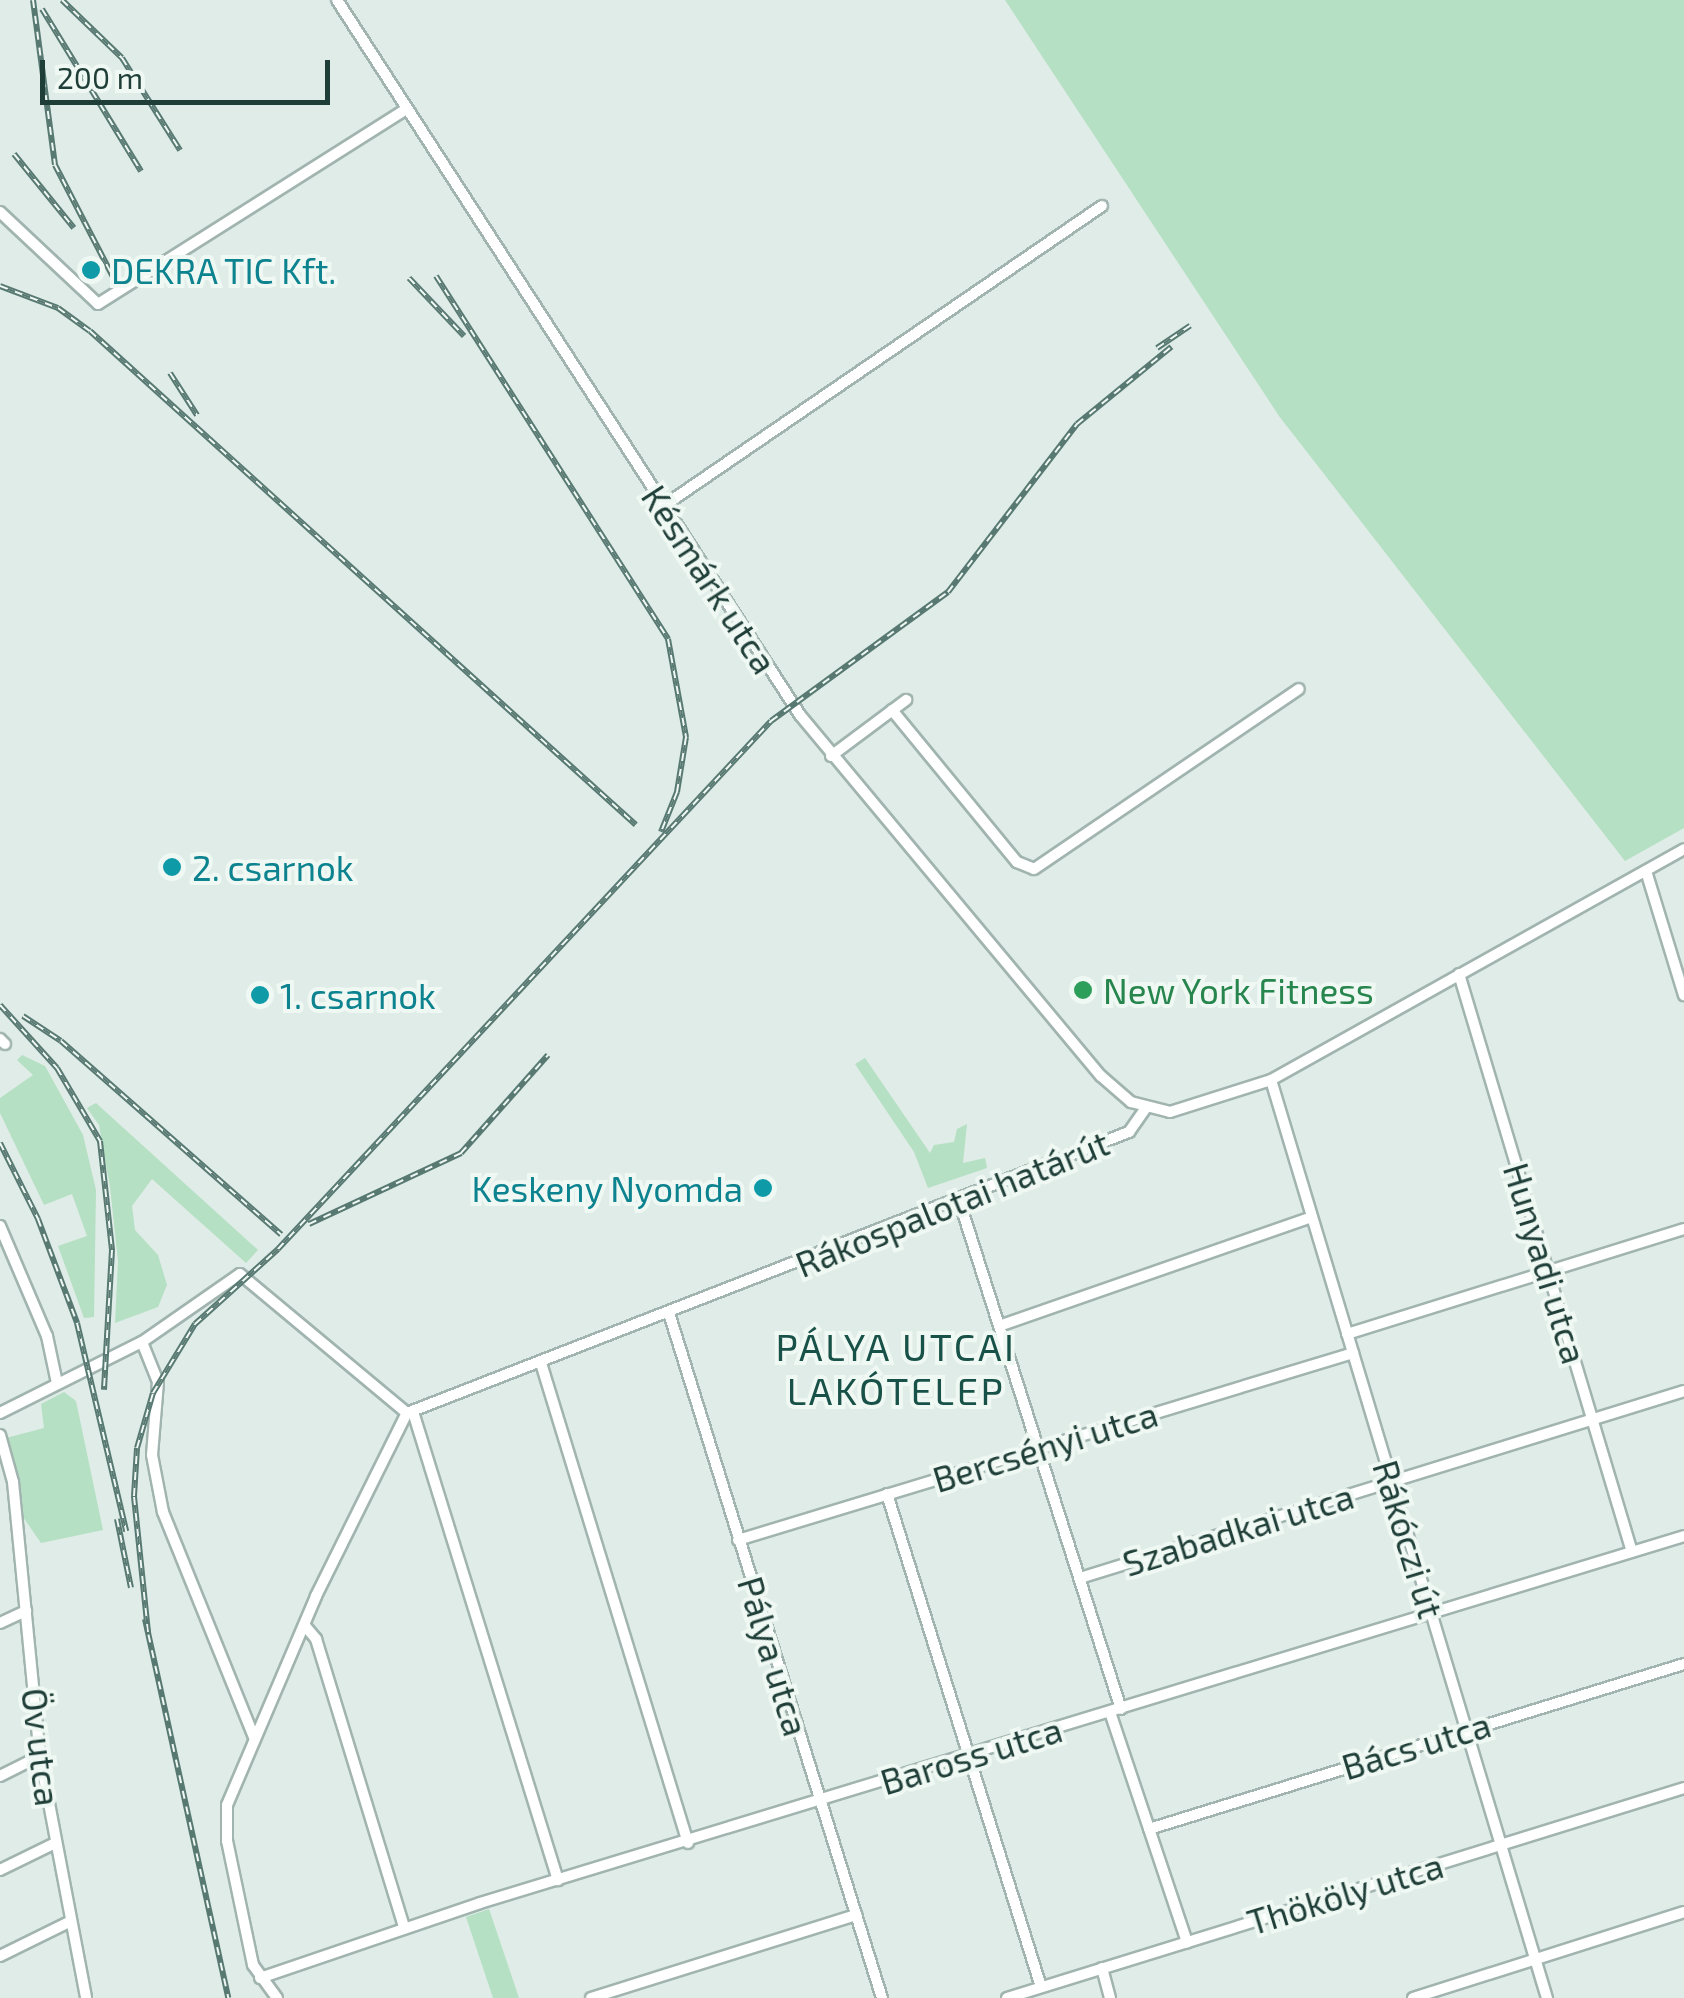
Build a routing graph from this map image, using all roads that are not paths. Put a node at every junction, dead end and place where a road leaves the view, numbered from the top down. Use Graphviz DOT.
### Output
graph roads {
  1 [pos="337,0"];
  2 [pos="405,110"];
  3 [pos="1102,206"];
  4 [pos="0,212"];
  5 [pos="662,507"];
  6 [pos="1299,689"];
  7 [pos="906,700"];
  8 [pos="892,710"];
  9 [pos="830,756"];
  10 [pos="1684,850"];
  11 [pos="1646,871"];
  12 [pos="1460,974"];
  13 [pos="1684,995"];
  14 [pos="1270,1080"];
  15 [pos="1146,1108"];
  16 [pos="959,1200"];
  17 [pos="1312,1217"];
  18 [pos="0,1226"];
  19 [pos="1684,1229"];
  20 [pos="1548,1272"];
  21 [pos="669,1313"];
  22 [pos="999,1326"];
  23 [pos="1347,1334"];
  24 [pos="142,1342"];
  25 [pos="1353,1353"];
  26 [pos="541,1363"];
  27 [pos="57,1383"];
  28 [pos="1684,1392"];
  29 [pos="0,1414"];
  30 [pos="410,1414"];
  31 [pos="1592,1418"];
  32 [pos="0,1435"];
  33 [pos="1038,1447"];
  34 [pos="1391,1481"];
  35 [pos="887,1494"];
  36 [pos="1684,1536"];
  37 [pos="738,1540"];
  38 [pos="1632,1552"];
  39 [pos="1080,1578"];
  40 [pos="26,1611"];
  41 [pos="1431,1614"];
  42 [pos="0,1623"];
  43 [pos="306,1627"];
  44 [pos="1684,1664"];
  45 [pos="1116,1710"];
  46 [pos="1466,1729"];
  47 [pos="254,1736"];
  48 [pos="970,1755"];
  49 [pos="40,1756"];
  50 [pos="0,1776"];
  51 [pos="1684,1788"];
  52 [pos="820,1801"];
  53 [pos="1149,1828"];
  54 [pos="55,1843"];
  55 [pos="688,1843"];
  56 [pos="1501,1845"];
  57 [pos="0,1870"];
  58 [pos="558,1880"];
  59 [pos="1684,1912"];
  60 [pos="856,1916"];
  61 [pos="69,1922"];
  62 [pos="404,1927"];
  63 [pos="1186,1942"];
  64 [pos="0,1956"];
  65 [pos="1535,1958"];
  66 [pos="1102,1968"];
  67 [pos="260,1978"];
  68 [pos="1041,1987"];
  69 [pos="86,1998"];
  70 [pos="277,1998"];
  71 [pos="591,1998"];
  72 [pos="882,1998"];
  73 [pos="1006,1998"];
  74 [pos="1110,1998"];
  75 [pos="1412,1998"];
  76 [pos="1547,1998"];
  1 -- 2 [label="street, Késmárk utca"];
  2 -- 4 [label="street"];
  2 -- 5 [label="street, Késmárk utca"];
  3 -- 5 [label="street"];
  5 -- 9 [label="street, Késmárk utca"];
  6 -- 8 [label="street"];
  7 -- 8 [label="street"];
  8 -- 9 [label="street"];
  9 -- 15 [label="street, Késmárk utca"];
  10 -- 11 [label="street, Rákospalotai határút"];
  11 -- 12 [label="street, Rákospalotai határút"];
  11 -- 13 [label="street"];
  12 -- 14 [label="street, Rákospalotai határút"];
  12 -- 20 [label="street, Hunyadi utca"];
  14 -- 15 [label="street, Rákospalotai határút"];
  14 -- 17 [label="street, Rákóczi út"];
  15 -- 16 [label="street, Rákospalotai határút"];
  16 -- 21 [label="street, Rákospalotai határút"];
  16 -- 22 [label="street"];
  17 -- 22 [label="street"];
  17 -- 23 [label="street, Rákóczi út"];
  18 -- 27 [label="street"];
  19 -- 20 [label="street"];
  20 -- 23 [label="street"];
  20 -- 31 [label="street, Hunyadi utca"];
  21 -- 26 [label="street, Rákospalotai határút"];
  21 -- 37 [label="street, Pálya utca"];
  22 -- 33 [label="street"];
  23 -- 25 [label="street, Rákóczi út"];
  24 -- 27 [label="street"];
  24 -- 30 [label="street"];
  24 -- 47 [label="street"];
  25 -- 33 [label="street, Bercsényi utca"];
  25 -- 34 [label="street, Rákóczi út"];
  26 -- 30 [label="street, Rákospalotai határút"];
  26 -- 55 [label="street"];
  27 -- 29 [label="street"];
  28 -- 31 [label="street, Szabadkai utca"];
  30 -- 43 [label="street"];
  30 -- 58 [label="street"];
  31 -- 34 [label="street, Szabadkai utca"];
  31 -- 38 [label="street, Hunyadi utca"];
  32 -- 40 [label="street, Öv utca"];
  33 -- 35 [label="street, Bercsényi utca"];
  33 -- 39 [label="street"];
  34 -- 39 [label="street, Szabadkai utca"];
  34 -- 41 [label="street, Rákóczi út"];
  35 -- 37 [label="street, Bercsényi utca"];
  35 -- 48 [label="street"];
  36 -- 38 [label="street, Baross utca"];
  37 -- 52 [label="street, Pálya utca"];
  38 -- 41 [label="street, Baross utca"];
  39 -- 45 [label="street"];
  40 -- 42 [label="street"];
  40 -- 49 [label="street, Öv utca"];
  41 -- 45 [label="street, Baross utca"];
  41 -- 46 [label="street, Rákóczi út"];
  43 -- 47 [label="street"];
  43 -- 62 [label="street"];
  44 -- 46 [label="street, Bács utca"];
  45 -- 48 [label="street, Baross utca"];
  45 -- 53 [label="street"];
  46 -- 53 [label="street, Bács utca"];
  46 -- 56 [label="street, Rákóczi út"];
  47 -- 67 [label="street"];
  48 -- 52 [label="street, Baross utca"];
  48 -- 68 [label="street"];
  49 -- 50 [label="street"];
  49 -- 54 [label="street, Öv utca"];
  51 -- 56 [label="street, Thököly utca"];
  52 -- 55 [label="street, Baross utca"];
  52 -- 60 [label="street, Pálya utca"];
  53 -- 63 [label="street"];
  54 -- 57 [label="street"];
  54 -- 61 [label="street, Öv utca"];
  55 -- 58 [label="street, Baross utca"];
  56 -- 63 [label="street, Thököly utca"];
  56 -- 65 [label="street, Rákóczi út"];
  58 -- 62 [label="street, Baross utca"];
  59 -- 65 [label="street"];
  60 -- 71 [label="street"];
  60 -- 72 [label="street, Pálya utca"];
  61 -- 64 [label="street"];
  61 -- 69 [label="street, Öv utca"];
  62 -- 67 [label="street, Baross utca"];
  63 -- 66 [label="street, Thököly utca"];
  65 -- 75 [label="street"];
  65 -- 76 [label="street, Rákóczi út"];
  66 -- 68 [label="street, Thököly utca"];
  66 -- 74 [label="street"];
  67 -- 70 [label="street"];
  68 -- 73 [label="street, Thököly utca"];
}
